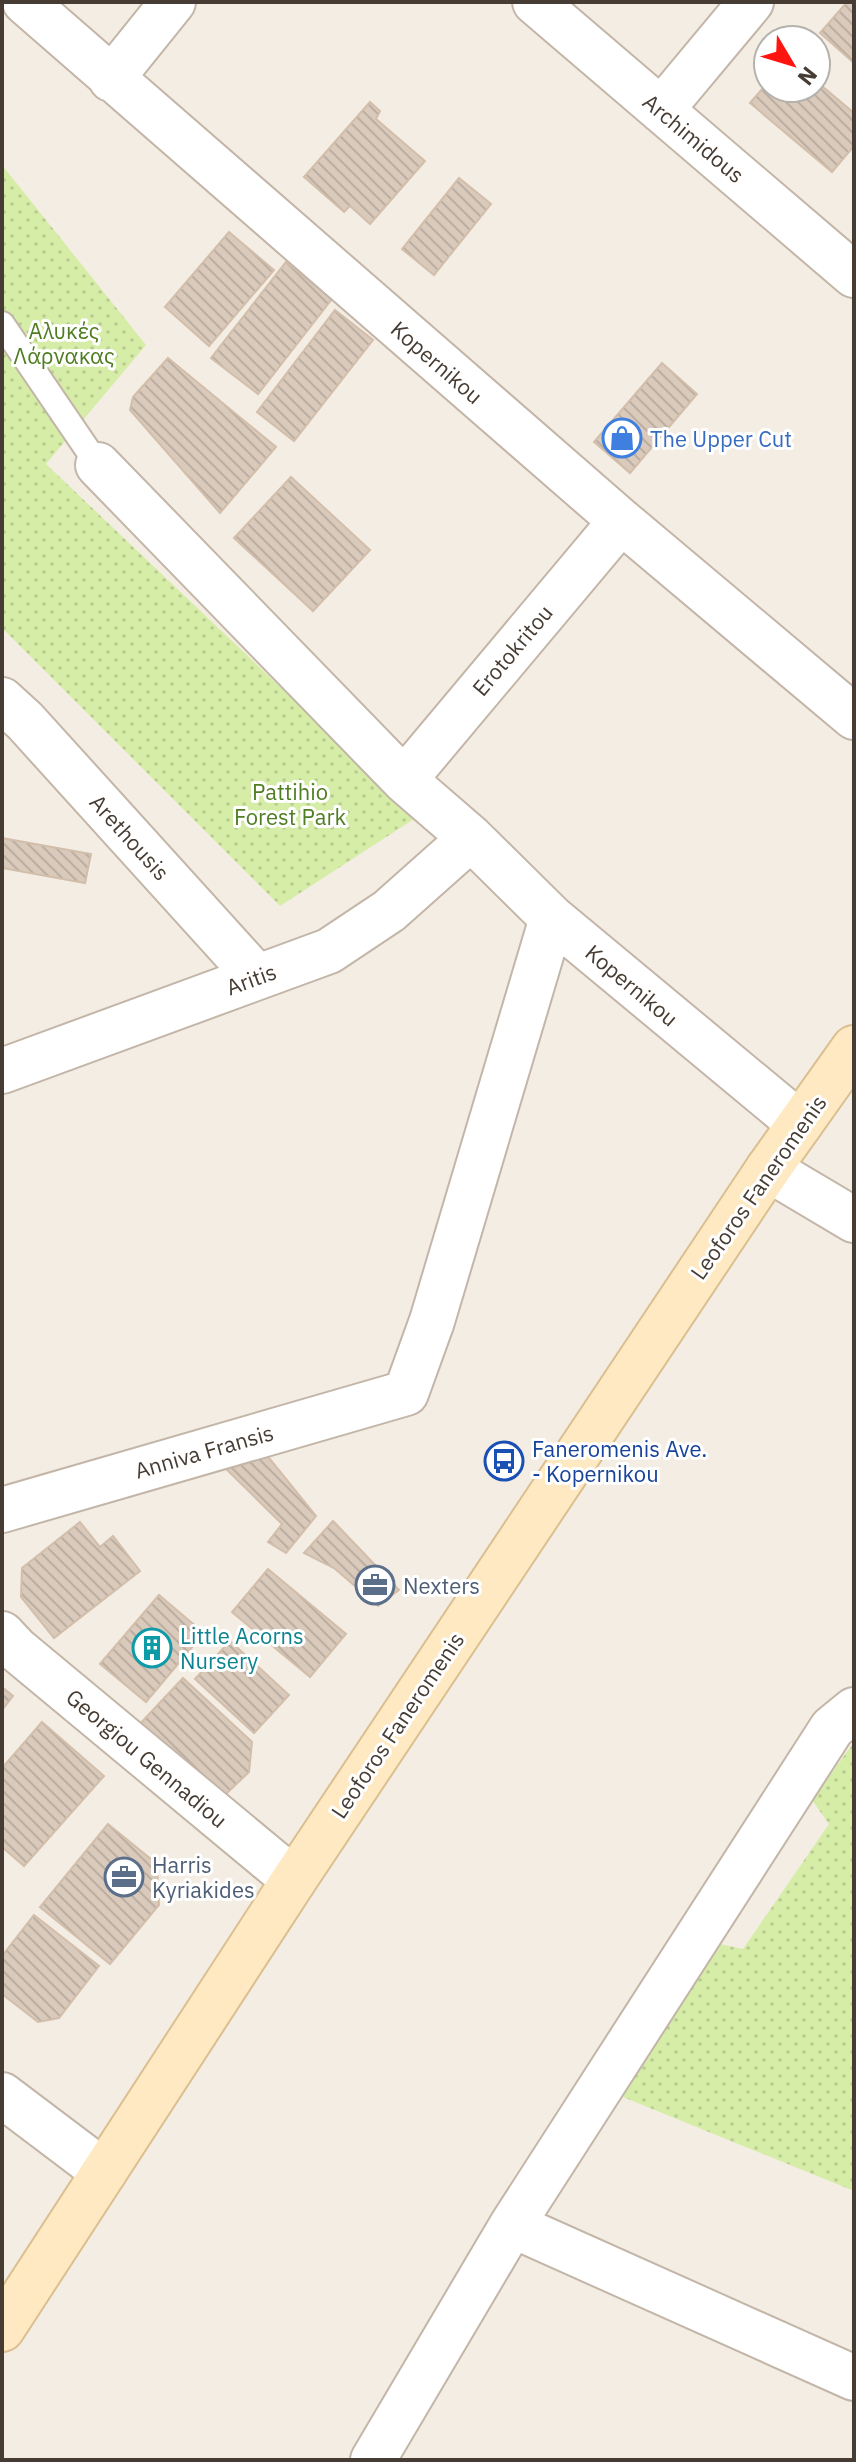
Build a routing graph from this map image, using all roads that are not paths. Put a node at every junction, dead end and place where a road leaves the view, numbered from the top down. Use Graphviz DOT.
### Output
graph roads {
  1 [pos="25,2"];
  2 [pos="173,2"];
  3 [pos="535,2"];
  4 [pos="751,2"];
  5 [pos="111,79"];
  6 [pos="661,110"];
  7 [pos="854,275"];
  8 [pos="2,324"];
  9 [pos="98,465"];
  10 [pos="621,521"];
  11 [pos="2,700"];
  12 [pos="854,717"];
  13 [pos="404,780"];
  14 [pos="471,838"];
  15 [pos="552,918"];
  16 [pos="256,976"];
  17 [pos="854,1048"];
  18 [pos="2,1071"];
  19 [pos="800,1124"];
  20 [pos="768,1169"];
  21 [pos="854,1220"];
  22 [pos="2,1510"];
  23 [pos="2,1634"];
  24 [pos="854,1710"];
  25 [pos="294,1880"];
  26 [pos="2,2095"];
  27 [pos="104,2172"];
  28 [pos="512,2225"];
  29 [pos="2,2329"];
  30 [pos="854,2378"];
  31 [pos="373,2460"];
  1 -- 5 [label="street, Kopernikou"];
  2 -- 5 [label="street"];
  3 -- 6 [label="street, Archimidous"];
  4 -- 6 [label="street"];
  5 -- 10 [label="street, Kopernikou"];
  6 -- 7 [label="street, Archimidous"];
  8 -- 9 [label="lane"];
  9 -- 13 [label="street, Kopernikou"];
  10 -- 12 [label="street, Kopernikou"];
  10 -- 13 [label="street, Erotokritou"];
  11 -- 16 [label="street, Arethousis"];
  13 -- 14 [label="street, Kopernikou"];
  14 -- 15 [label="street, Kopernikou"];
  14 -- 16 [label="street, Aritis"];
  15 -- 19 [label="street, Kopernikou"];
  15 -- 22 [label="street, Anniva Fransis"];
  16 -- 18 [label="street, Aritis"];
  17 -- 19 [label="main road, Leoforos Faneromenis"];
  19 -- 20 [label="main road, Leoforos Faneromenis"];
  20 -- 21 [label="street"];
  20 -- 25 [label="main road, Leoforos Faneromenis"];
  23 -- 25 [label="street, Georgiou Gennadiou"];
  24 -- 28 [label="street"];
  25 -- 27 [label="main road, Leoforos Faneromenis"];
  26 -- 27 [label="street"];
  27 -- 29 [label="main road, Leoforos Faneromenis"];
  28 -- 30 [label="street"];
  28 -- 31 [label="street"];
}
